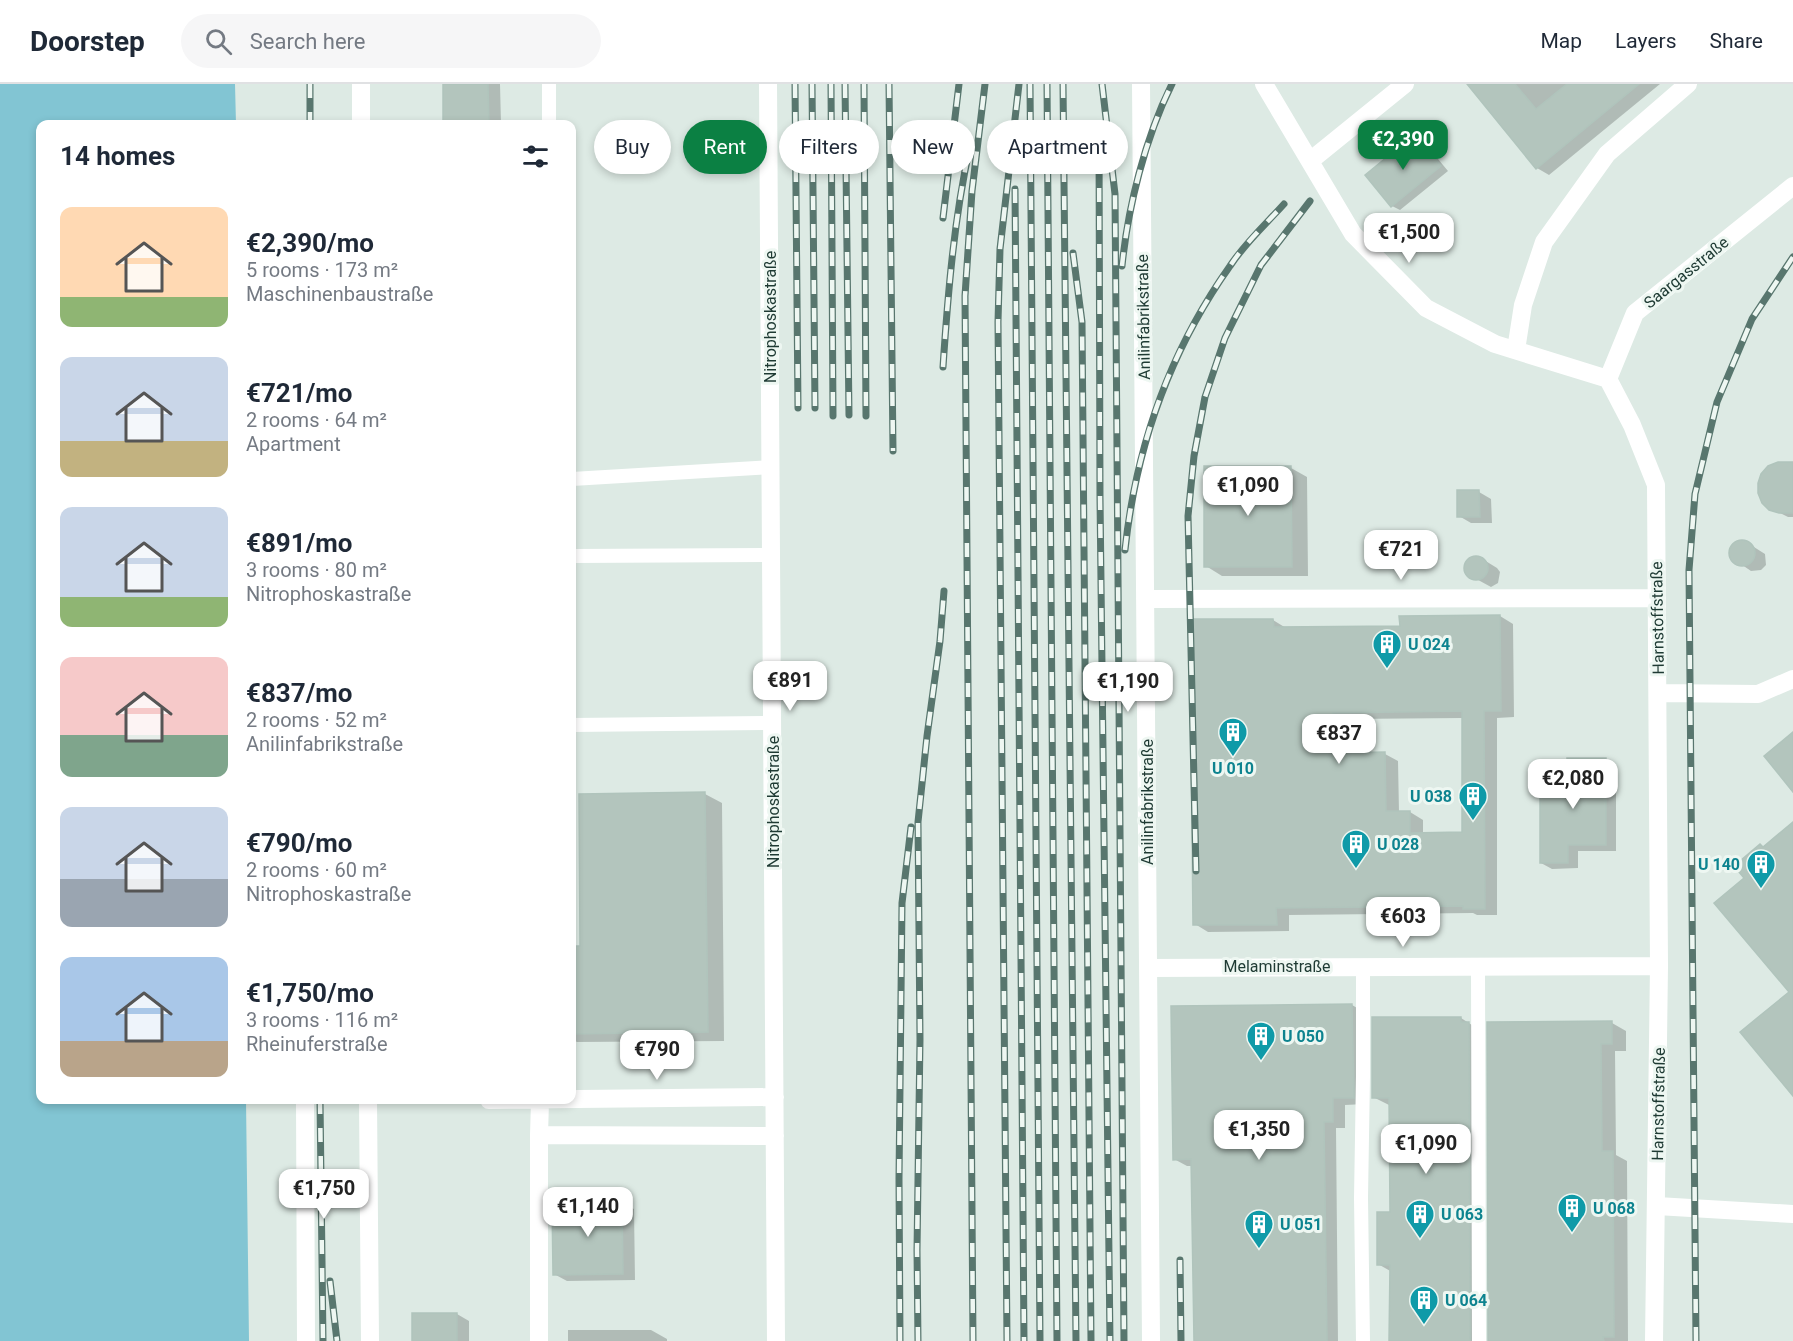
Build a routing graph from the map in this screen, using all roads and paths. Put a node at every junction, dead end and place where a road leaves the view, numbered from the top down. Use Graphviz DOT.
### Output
graph roads {
  1 [pos="361,84"];
  2 [pos="549,84"];
  3 [pos="768,84"];
  4 [pos="1141,84"];
  5 [pos="1264,84"];
  6 [pos="1405,84"];
  7 [pos="1688,84"];
  8 [pos="361,120"];
  9 [pos="549,120"];
  10 [pos="1310,161"];
  11 [pos="1793,186"];
  12 [pos="1516,350"];
  13 [pos="1608,380"];
  14 [pos="771,467"];
  15 [pos="576,479"];
  16 [pos="771,555"];
  17 [pos="576,556"];
  18 [pos="1656,598"];
  19 [pos="1145,599"];
  20 [pos="1793,679"];
  21 [pos="1658,693"];
  22 [pos="772,723"];
  23 [pos="576,725"];
  24 [pos="1363,966"];
  25 [pos="1478,966"];
  26 [pos="1659,966"];
  27 [pos="1148,968"];
  28 [pos="775,1098"];
  29 [pos="576,1101"];
  30 [pos="305,1104"];
  31 [pos="368,1104"];
  32 [pos="540,1104"];
  33 [pos="539,1135"];
  34 [pos="775,1136"];
  35 [pos="1657,1206"];
  36 [pos="1793,1214"];
  37 [pos="306,1341"];
  38 [pos="370,1341"];
  39 [pos="539,1341"];
  40 [pos="776,1341"];
  41 [pos="1151,1341"];
  42 [pos="1363,1341"];
  43 [pos="1479,1341"];
  44 [pos="1654,1341"];
  1 -- 8 [label="street"];
  2 -- 9 [label="lane"];
  3 -- 14 [label="street, Nitrophoskastraße"];
  4 -- 19 [label="street, Anilinfabrikstraße"];
  5 -- 10 [label="street"];
  6 -- 10 [label="street"];
  7 -- 12 [label="street"];
  10 -- 12 [label="street"];
  11 -- 13 [label="street, Saargasstraße"];
  12 -- 13 [label="street"];
  13 -- 18 [label="street, Harnstoffstraße"];
  14 -- 15 [label="lane"];
  14 -- 16 [label="street, Nitrophoskastraße"];
  16 -- 17 [label="lane"];
  16 -- 22 [label="street, Nitrophoskastraße"];
  18 -- 19 [label="street"];
  18 -- 21 [label="street, Harnstoffstraße"];
  19 -- 27 [label="street, Anilinfabrikstraße"];
  20 -- 21 [label="street"];
  21 -- 26 [label="street, Harnstoffstraße"];
  22 -- 23 [label="lane"];
  22 -- 28 [label="street, Nitrophoskastraße"];
  24 -- 25 [label="street, Melaminstraße"];
  24 -- 27 [label="street, Melaminstraße"];
  24 -- 42 [label="lane"];
  25 -- 26 [label="street, Melaminstraße"];
  25 -- 43 [label="lane"];
  26 -- 35 [label="street, Harnstoffstraße"];
  27 -- 41 [label="street, Anilinfabrikstraße"];
  28 -- 29 [label="street"];
  28 -- 34 [label="street, Nitrophoskastraße"];
  30 -- 37 [label="street"];
  31 -- 38 [label="street"];
  32 -- 33 [label="street"];
  33 -- 34 [label="street"];
  33 -- 39 [label="street"];
  34 -- 40 [label="street, Nitrophoskastraße"];
  35 -- 36 [label="street"];
  35 -- 44 [label="street, Harnstoffstraße"];
}
